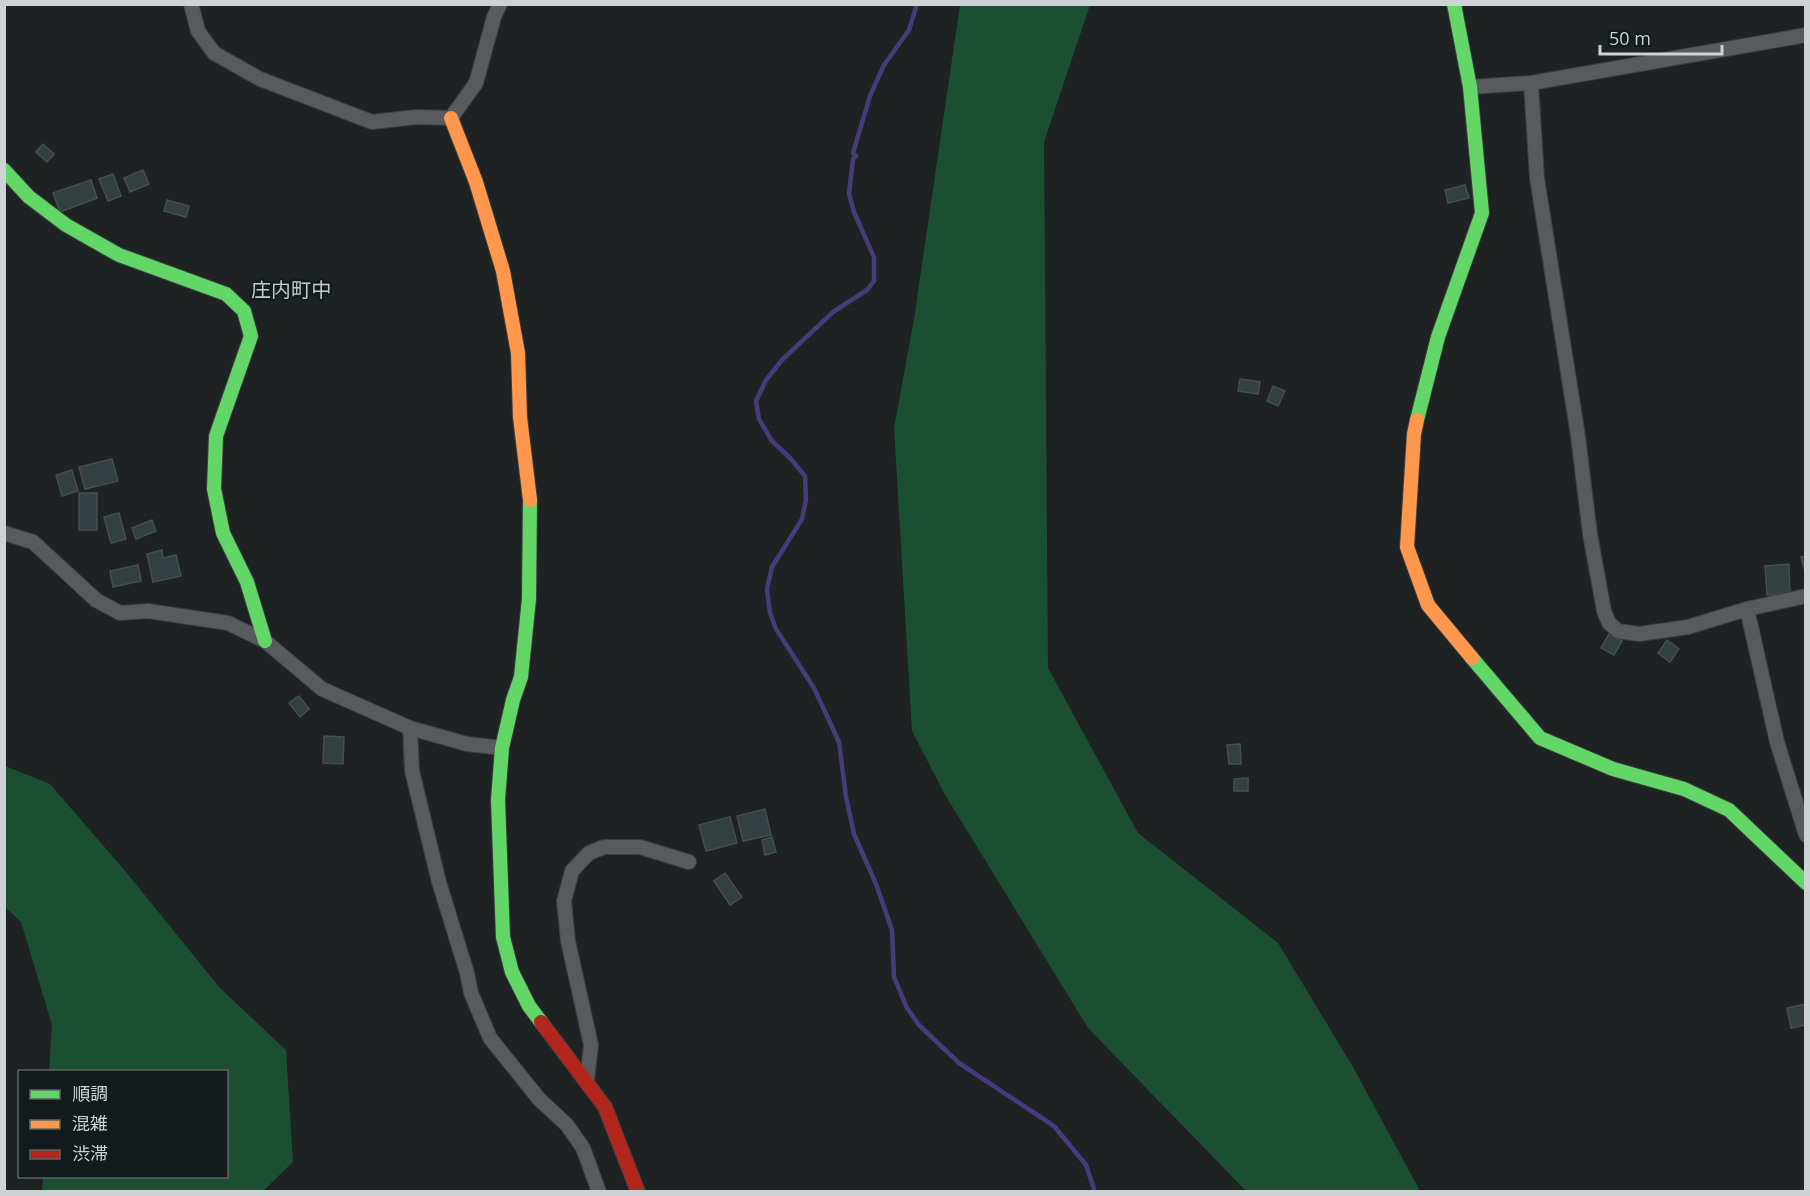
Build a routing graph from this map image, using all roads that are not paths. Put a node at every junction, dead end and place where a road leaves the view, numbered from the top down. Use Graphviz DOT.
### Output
graph roads {
  1 [pos="191,4"];
  2 [pos="500,4"];
  3 [pos="1454,4"];
  4 [pos="1806,35"];
  5 [pos="1531,83"];
  6 [pos="1470,87"];
  7 [pos="452,118"];
  8 [pos="4,170"];
  9 [pos="4,533"];
  10 [pos="1806,596"];
  11 [pos="1747,609"];
  12 [pos="265,641"];
  13 [pos="410,728"];
  14 [pos="502,748"];
  15 [pos="1806,835"];
  16 [pos="689,862"];
  17 [pos="1806,883"];
  18 [pos="586,1080"];
  19 [pos="599,1191"];
  20 [pos="638,1191"];
  1 -- 7 [label="street"];
  2 -- 7 [label="street"];
  3 -- 6 [label="street"];
  4 -- 5 [label="street"];
  5 -- 6 [label="street"];
  5 -- 11 [label="street"];
  6 -- 17 [label="street"];
  7 -- 14 [label="street"];
  8 -- 12 [label="street"];
  9 -- 12 [label="street"];
  10 -- 11 [label="street"];
  11 -- 15 [label="street"];
  12 -- 13 [label="street"];
  13 -- 14 [label="street"];
  13 -- 19 [label="street"];
  14 -- 18 [label="street"];
  16 -- 18 [label="street"];
  18 -- 20 [label="street"];
}
